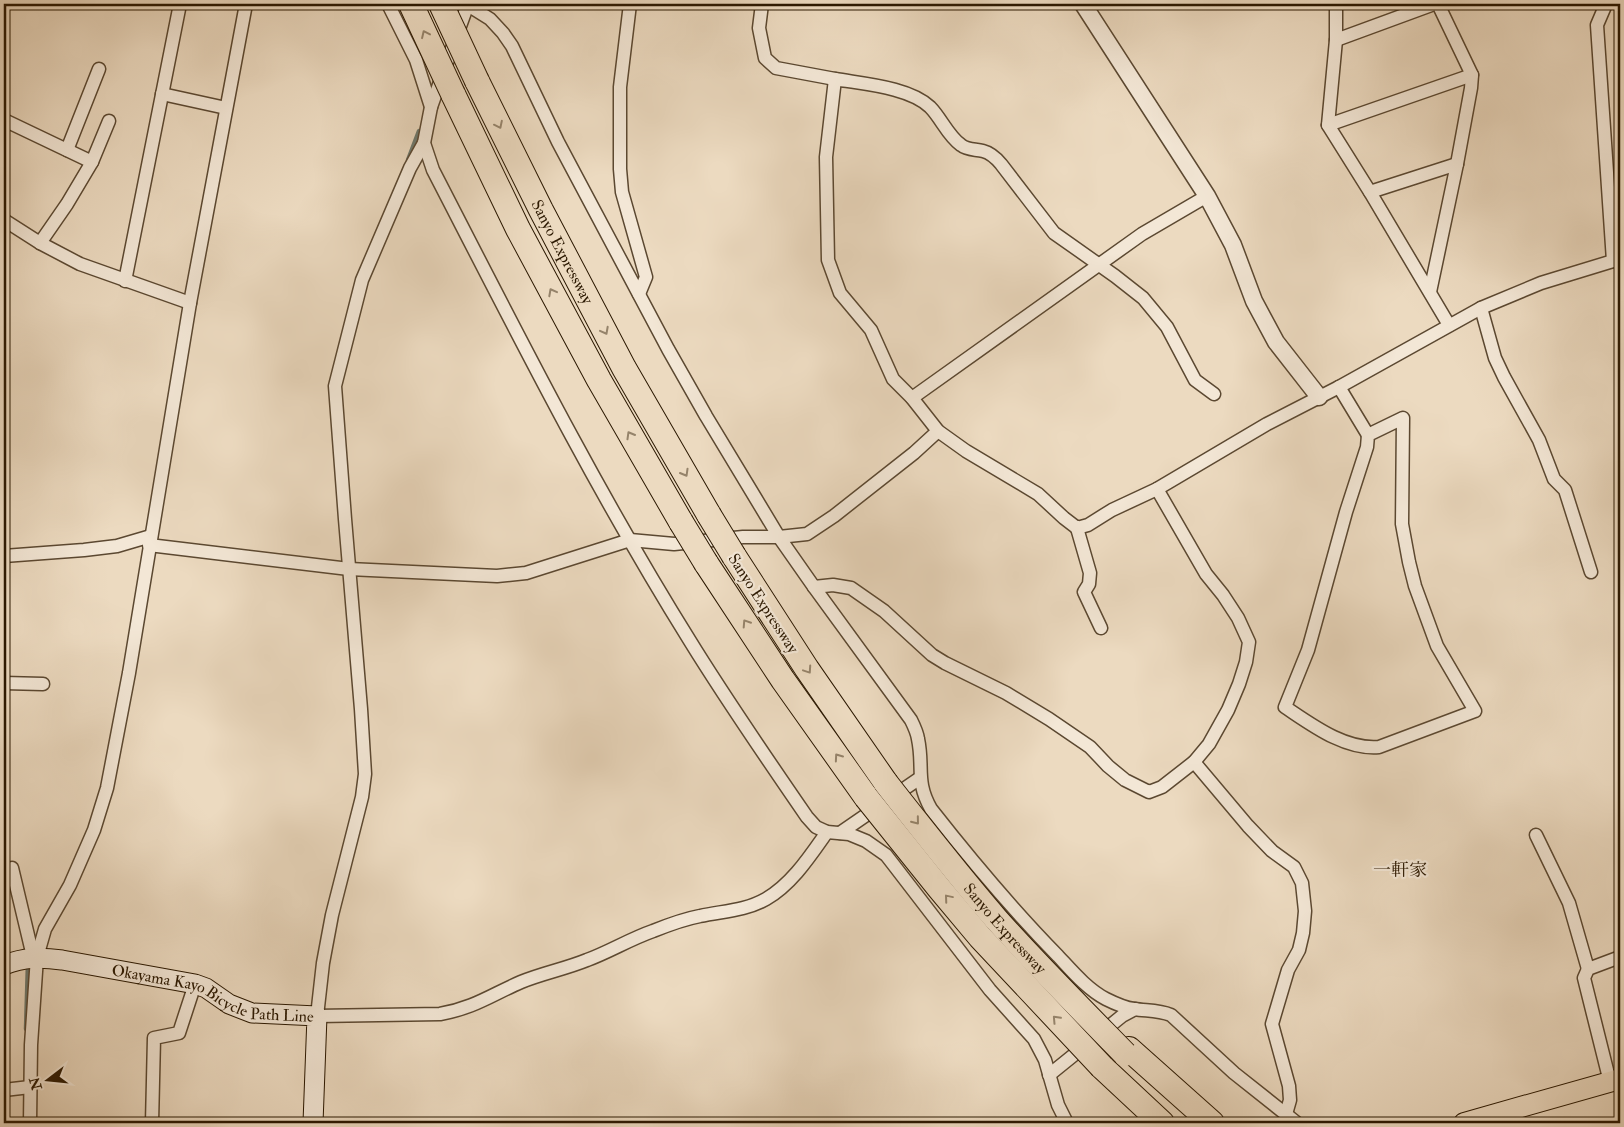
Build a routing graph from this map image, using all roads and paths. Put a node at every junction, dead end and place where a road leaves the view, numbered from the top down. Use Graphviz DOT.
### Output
graph roads {
  1 [pos="180,4"];
  2 [pos="246,4"];
  3 [pos="388,4"];
  4 [pos="411,4"];
  5 [pos="441,4"];
  6 [pos="467,4"];
  7 [pos="630,4"];
  8 [pos="762,4"];
  9 [pos="1084,4"];
  10 [pos="1336,4"];
  11 [pos="1434,4"];
  12 [pos="1438,4"];
  13 [pos="1606,4"];
  14 [pos="1336,40"];
  15 [pos="99,69"];
  16 [pos="1472,75"];
  17 [pos="835,79"];
  18 [pos="162,94"];
  19 [pos="431,107"];
  20 [pos="226,108"];
  21 [pos="4,120"];
  22 [pos="109,121"];
  23 [pos="1328,125"];
  24 [pos="424,143"];
  25 [pos="67,150"];
  26 [pos="92,162"];
  27 [pos="1457,164"];
  28 [pos="1370,192"];
  29 [pos="1206,196"];
  30 [pos="4,220"];
  31 [pos="40,243"];
  32 [pos="1617,260"];
  33 [pos="1098,265"];
  34 [pos="125,281"];
  35 [pos="1430,292"];
  36 [pos="639,294"];
  37 [pos="190,303"];
  38 [pos="1481,308"];
  39 [pos="1449,326"];
  40 [pos="1339,387"];
  41 [pos="1214,394"];
  42 [pos="1319,397"];
  43 [pos="912,398"];
  44 [pos="938,431"];
  45 [pos="1368,435"];
  46 [pos="1157,489"];
  47 [pos="1077,528"];
  48 [pos="779,537"];
  49 [pos="630,540"];
  50 [pos="150,541"];
  51 [pos="4,556"];
  52 [pos="347,569"];
  53 [pos="1591,572"];
  54 [pos="814,587"];
  55 [pos="1101,628"];
  56 [pos="4,683"];
  57 [pos="43,684"];
  58 [pos="1194,762"];
  59 [pos="920,778"];
  60 [pos="833,832"];
  61 [pos="1536,835"];
  62 [pos="12,868"];
  63 [pos="33,955"];
  64 [pos="1620,957"];
  65 [pos="4,965"];
  66 [pos="1588,969"];
  67 [pos="195,984"];
  68 [pos="1135,1009"];
  69 [pos="313,1016"];
  70 [pos="1127,1051"];
  71 [pos="1102,1068"];
  72 [pos="1049,1075"];
  73 [pos="1615,1081"];
  74 [pos="27,1087"];
  75 [pos="4,1090"];
  76 [pos="1286,1114"];
  77 [pos="30,1123"];
  78 [pos="152,1123"];
  79 [pos="313,1123"];
  80 [pos="1067,1123"];
  81 [pos="1153,1123"];
  82 [pos="1162,1123"];
  83 [pos="1199,1123"];
  84 [pos="1212,1123"];
  85 [pos="1297,1123"];
  86 [pos="1464,1123"];
  1 -- 18 [label="street"];
  2 -- 20 [label="street"];
  3 -- 19 [label="street"];
  71 -- 4 [label="highway, Sanyo Expressway, one-way, bridge"];
  5 -- 70 [label="highway, Sanyo Expressway, one-way, bridge"];
  6 -- 19 [label="street"];
  6 -- 36 [label="street"];
  7 -- 36 [label="street"];
  8 -- 17 [label="street"];
  9 -- 29 [label="street"];
  10 -- 14 [label="street"];
  11 -- 14 [label="street"];
  12 -- 16 [label="street"];
  13 -- 32 [label="street"];
  14 -- 23 [label="street"];
  15 -- 25 [label="street"];
  16 -- 23 [label="street"];
  16 -- 27 [label="street"];
  17 -- 33 [label="street"];
  17 -- 43 [label="street"];
  18 -- 20 [label="street"];
  18 -- 34 [label="street"];
  19 -- 24 [label="street"];
  20 -- 37 [label="street"];
  21 -- 25 [label="street"];
  22 -- 26 [label="street"];
  23 -- 28 [label="street"];
  24 -- 49 [label="street"];
  24 -- 52 [label="street"];
  25 -- 26 [label="street"];
  26 -- 31 [label="street"];
  27 -- 28 [label="street"];
  27 -- 35 [label="street"];
  28 -- 35 [label="street"];
  29 -- 33 [label="street"];
  29 -- 42 [label="street"];
  30 -- 31 [label="street"];
  31 -- 34 [label="street"];
  32 -- 38 [label="street"];
  33 -- 41 [label="street"];
  33 -- 43 [label="street"];
  34 -- 37 [label="street"];
  35 -- 39 [label="street"];
  36 -- 48 [label="street"];
  37 -- 50 [label="street"];
  38 -- 39 [label="street"];
  38 -- 53 [label="street"];
  39 -- 40 [label="street"];
  40 -- 42 [label="street"];
  40 -- 45 [label="street"];
  42 -- 46 [label="street"];
  43 -- 44 [label="street"];
  44 -- 47 [label="street"];
  44 -- 48 [label="street"];
  45 -- 45 [label="street"];
  46 -- 47 [label="street"];
  46 -- 58 [label="street"];
  47 -- 55 [label="street"];
  48 -- 49 [label="street"];
  48 -- 54 [label="street"];
  49 -- 52 [label="street"];
  49 -- 60 [label="street"];
  50 -- 51 [label="street"];
  50 -- 52 [label="street"];
  50 -- 63 [label="street"];
  52 -- 69 [label="street"];
  54 -- 58 [label="street"];
  54 -- 59 [label="street"];
  56 -- 57 [label="street"];
  58 -- 76 [label="street"];
  59 -- 60 [label="street"];
  59 -- 68 [label="street"];
  60 -- 69 [label="street"];
  60 -- 72 [label="street"];
  61 -- 66 [label="street"];
  62 -- 63 [label="street"];
  63 -- 65 [label="main road, Okayama Kayo Bicycle Path Line"];
  63 -- 67 [label="main road, Okayama Kayo Bicycle Path Line"];
  63 -- 74 [label="street"];
  64 -- 66 [label="street"];
  66 -- 73 [label="street"];
  67 -- 69 [label="main road, Okayama Kayo Bicycle Path Line"];
  67 -- 78 [label="street"];
  68 -- 72 [label="street"];
  68 -- 76 [label="street"];
  69 -- 79 [label="main road, Okayama Kayo Bicycle Path Line"];
  70 -- 83 [label="highway"];
  70 -- 84 [label="highway"];
  71 -- 81 [label="highway"];
  71 -- 82 [label="highway, Sanyo Expressway"];
  72 -- 80 [label="street"];
  73 -- 86 [label="main road"];
  74 -- 75 [label="street"];
  74 -- 77 [label="street"];
  76 -- 85 [label="street"];
}
